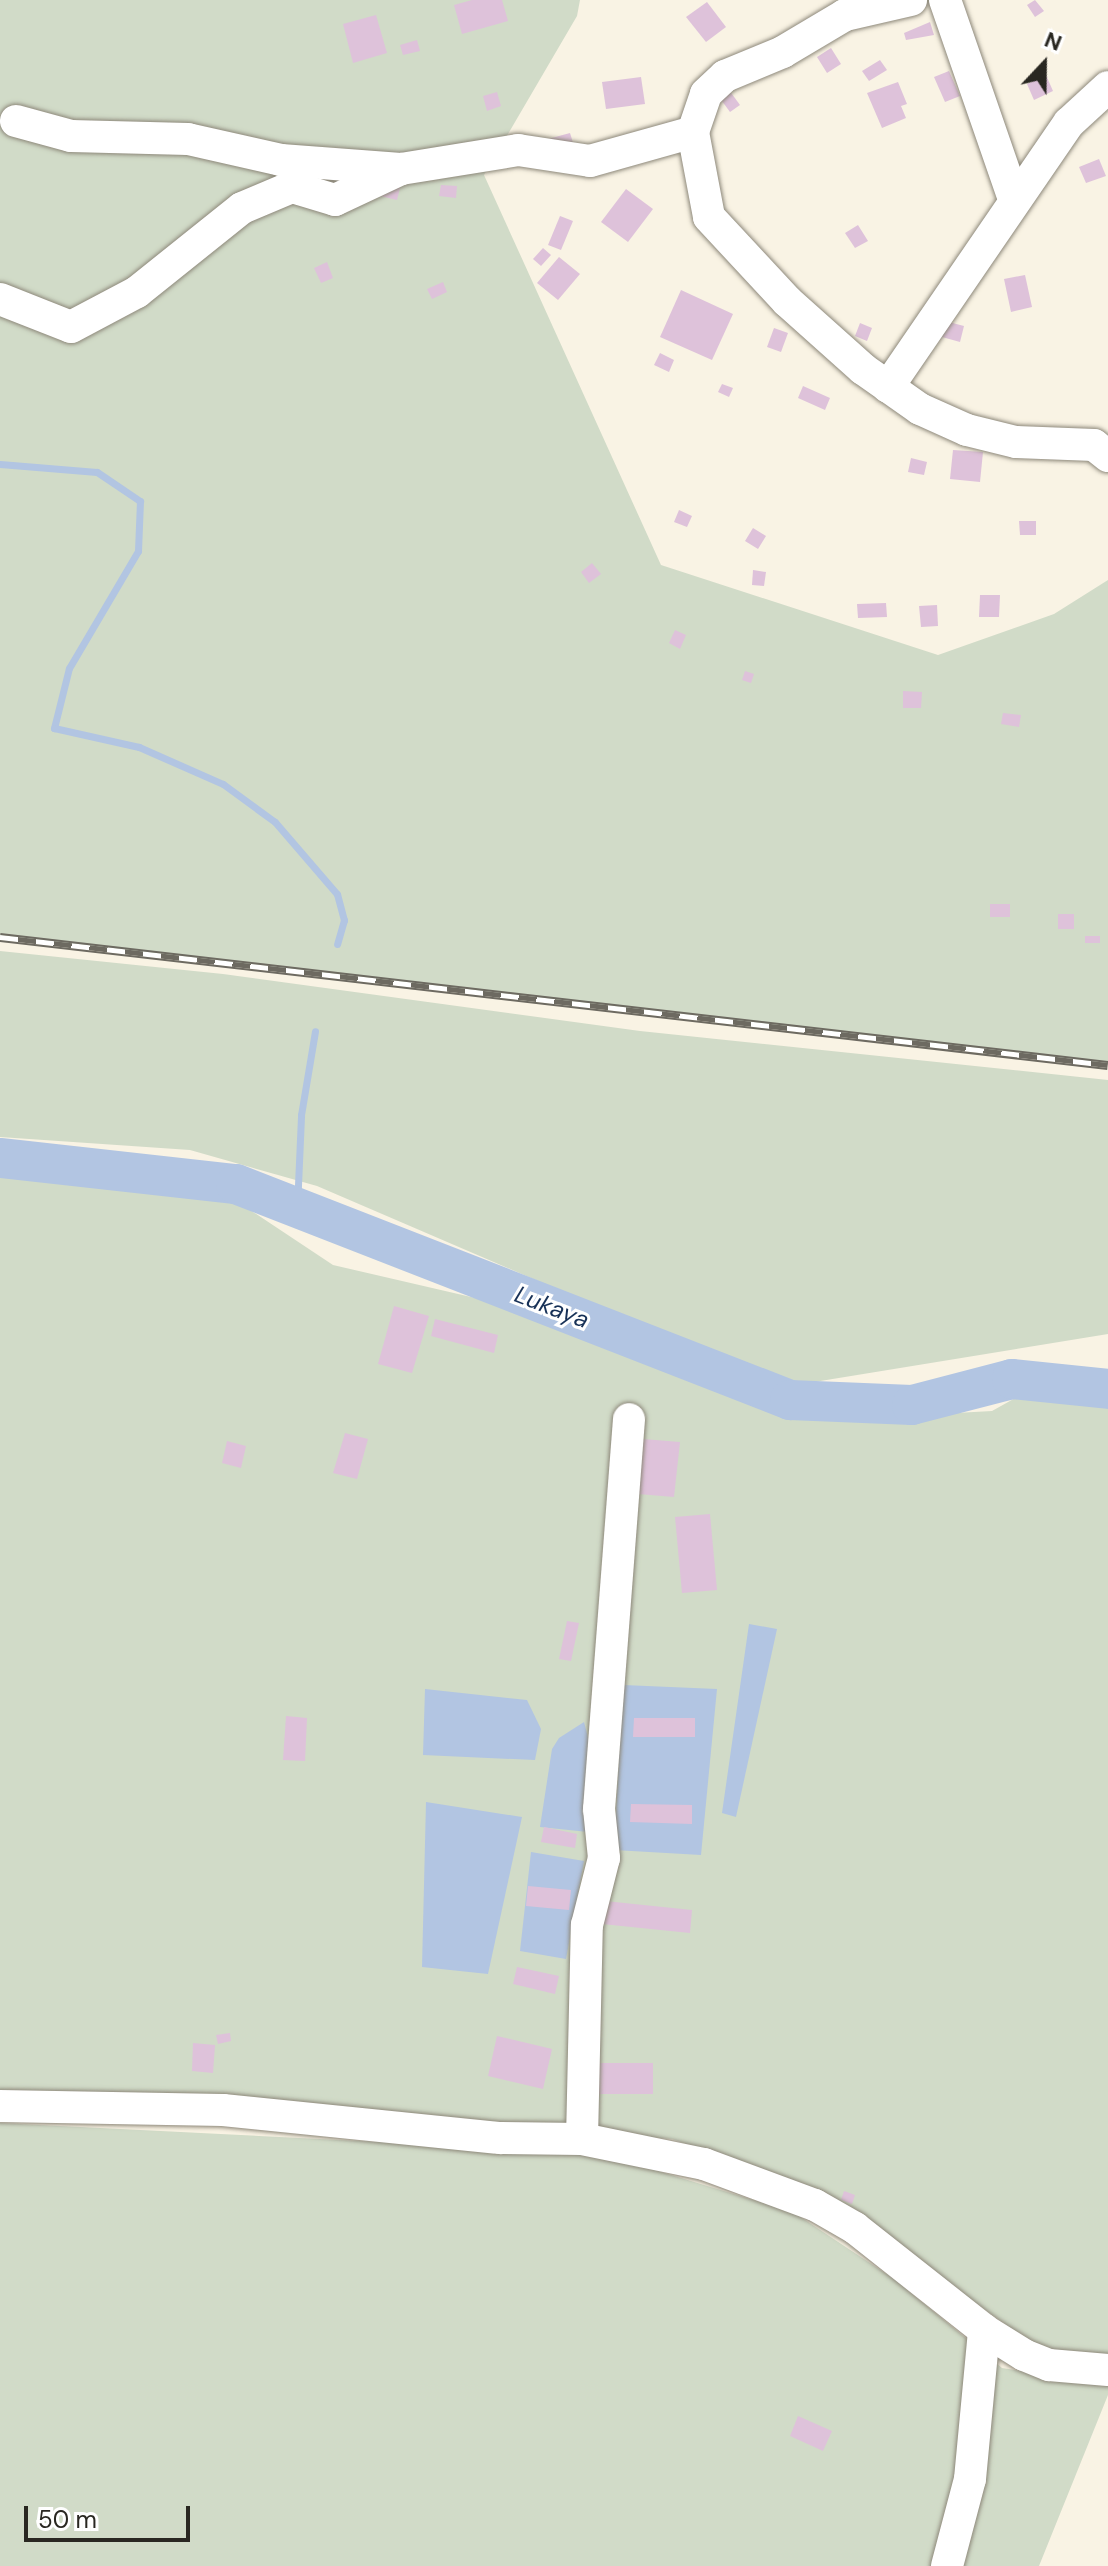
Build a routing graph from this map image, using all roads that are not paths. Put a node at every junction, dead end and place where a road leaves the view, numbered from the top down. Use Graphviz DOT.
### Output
graph roads {
  1 [pos="911,0"];
  2 [pos="945,0"];
  3 [pos="1108,87"];
  4 [pos="16,121"];
  5 [pos="693,132"];
  6 [pos="401,169"];
  7 [pos="1014,199"];
  8 [pos="0,299"];
  9 [pos="888,387"];
  10 [pos="1108,456"];
  11 [pos="629,1419"];
  12 [pos="0,2106"];
  13 [pos="582,2139"];
  14 [pos="984,2330"];
  15 [pos="1108,2370"];
  16 [pos="947,2566"];
  1 -- 5 [label="street"];
  2 -- 7 [label="street"];
  3 -- 7 [label="street"];
  4 -- 6 [label="street"];
  5 -- 6 [label="street"];
  5 -- 9 [label="street"];
  6 -- 8 [label="street"];
  7 -- 9 [label="street"];
  9 -- 10 [label="street"];
  11 -- 13 [label="street"];
  12 -- 13 [label="street"];
  13 -- 14 [label="street"];
  14 -- 15 [label="street"];
  14 -- 16 [label="street"];
}
